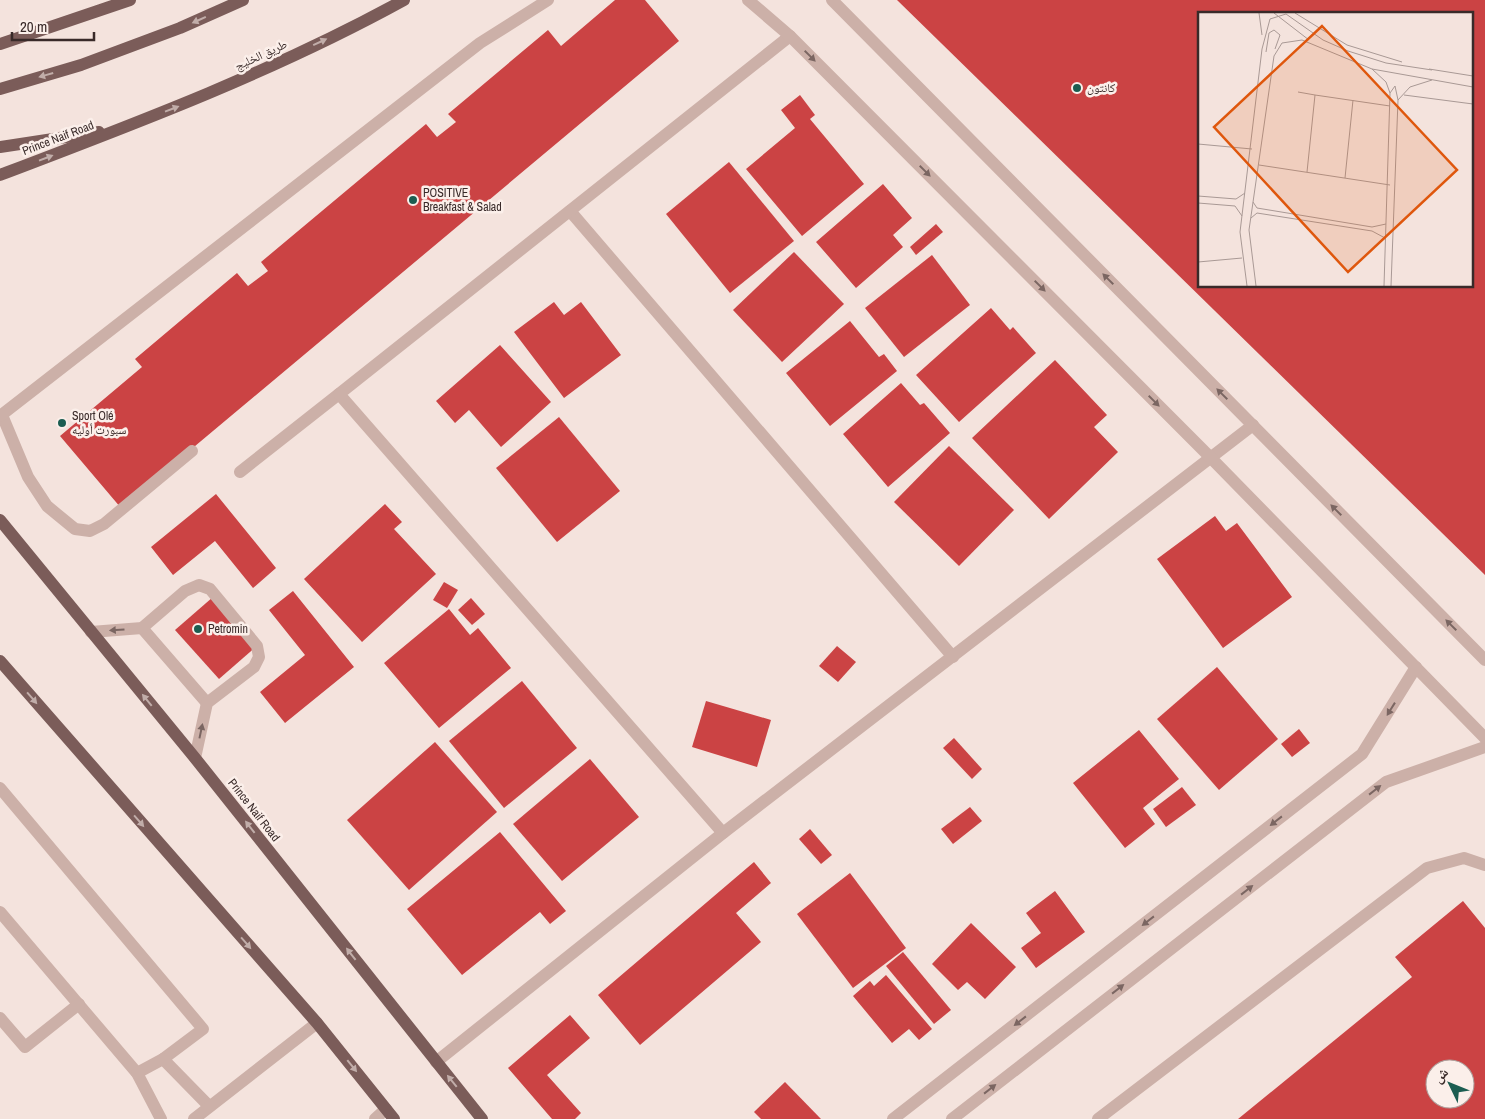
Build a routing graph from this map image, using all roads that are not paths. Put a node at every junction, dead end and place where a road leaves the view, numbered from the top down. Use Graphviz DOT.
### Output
graph roads {
  1 [pos="130,0"];
  2 [pos="243,0"];
  3 [pos="404,0"];
  4 [pos="548,0"];
  5 [pos="748,0"];
  6 [pos="832,0"];
  7 [pos="790,36"];
  8 [pos="0,44"];
  9 [pos="0,88"];
  10 [pos="127,127"];
  11 [pos="0,148"];
  12 [pos="0,176"];
  13 [pos="570,211"];
  14 [pos="339,394"];
  15 [pos="1,415"];
  16 [pos="1252,425"];
  17 [pos="192,451"];
  18 [pos="1211,458"];
  19 [pos="240,472"];
  20 [pos="0,520"];
  21 [pos="142,628"];
  22 [pos="91,632"];
  23 [pos="953,657"];
  24 [pos="1485,660"];
  25 [pos="0,661"];
  26 [pos="1416,668"];
  27 [pos="207,704"];
  28 [pos="1485,738"];
  29 [pos="1485,747"];
  30 [pos="195,758"];
  31 [pos="0,788"];
  32 [pos="723,832"];
  33 [pos="1485,865"];
  34 [pos="0,912"];
  35 [pos="78,1004"];
  36 [pos="0,1018"];
  37 [pos="317,1023"];
  38 [pos="163,1058"];
  39 [pos="436,1062"];
  40 [pos="137,1073"];
  41 [pos="209,1106"];
  42 [pos="390,1114"];
  43 [pos="161,1119"];
  44 [pos="194,1119"];
  45 [pos="375,1119"];
  46 [pos="482,1119"];
  47 [pos="893,1119"];
  48 [pos="952,1119"];
  49 [pos="1098,1119"];
  1 -- 8 [label="main road"];
  2 -- 9 [label="main road, one-way"];
  10 -- 3 [label="main road, طريق الخليج, one-way"];
  4 -- 15 [label="street"];
  5 -- 7 [label="street"];
  16 -- 6 [label="street, one-way"];
  7 -- 13 [label="street"];
  7 -- 18 [label="street, one-way"];
  10 -- 11 [label="main road"];
  12 -- 10 [label="main road, Prince Naif Road, one-way"];
  13 -- 14 [label="street"];
  13 -- 23 [label="street"];
  14 -- 19 [label="street"];
  14 -- 32 [label="street"];
  15 -- 17 [label="street"];
  16 -- 18 [label="street"];
  24 -- 16 [label="street, one-way"];
  18 -- 23 [label="street"];
  18 -- 26 [label="street"];
  20 -- 22 [label="main road, Prince Naif Road"];
  21 -- 22 [label="street, one-way"];
  21 -- 27 [label="street"];
  21 -- 27 [label="street"];
  30 -- 22 [label="main road, Prince Naif Road, one-way"];
  23 -- 32 [label="street"];
  25 -- 37 [label="main road, one-way"];
  26 -- 28 [label="street"];
  26 -- 47 [label="street, one-way"];
  30 -- 27 [label="street, one-way"];
  48 -- 29 [label="street, one-way"];
  39 -- 30 [label="main road, Prince Naif Road, one-way"];
  31 -- 38 [label="street"];
  32 -- 39 [label="street"];
  33 -- 49 [label="street"];
  34 -- 35 [label="street"];
  35 -- 36 [label="street"];
  35 -- 40 [label="street"];
  37 -- 41 [label="street"];
  37 -- 42 [label="main road, one-way"];
  38 -- 40 [label="street"];
  38 -- 41 [label="street"];
  46 -- 39 [label="main road, Prince Naif Road, one-way"];
  40 -- 43 [label="street"];
  41 -- 44 [label="street"];
  42 -- 45 [label="street"];
}
